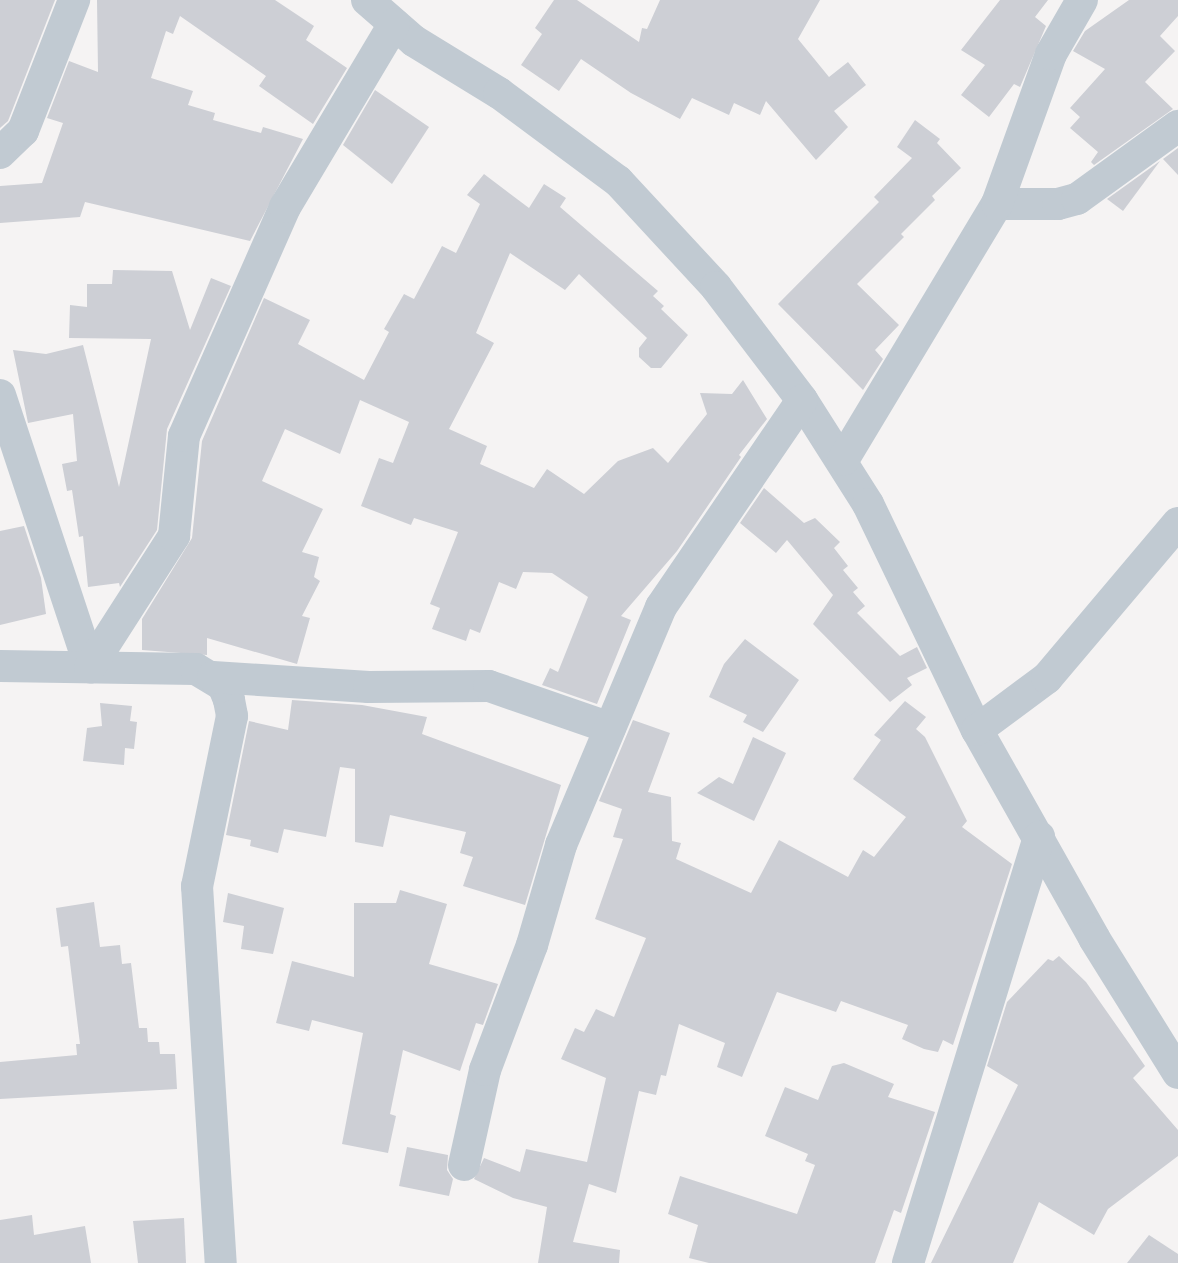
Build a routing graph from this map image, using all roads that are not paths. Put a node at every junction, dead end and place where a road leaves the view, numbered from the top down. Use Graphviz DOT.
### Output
graph roads {
  1 [pos="74,0"];
  2 [pos="367,0"];
  3 [pos="1082,0"];
  4 [pos="394,24"];
  5 [pos="1178,126"];
  6 [pos="0,153"];
  7 [pos="998,204"];
  8 [pos="0,395"];
  9 [pos="802,400"];
  10 [pos="843,460"];
  11 [pos="1178,523"];
  12 [pos="0,666"];
  13 [pos="90,667"];
  14 [pos="213,677"];
  15 [pos="610,728"];
  16 [pos="978,730"];
  17 [pos="1039,837"];
  18 [pos="1178,1074"];
  19 [pos="464,1165"];
  20 [pos="221,1263"];
  21 [pos="908,1263"];
  1 -- 6 [label="street"];
  2 -- 4 [label="street"];
  3 -- 7 [label="street"];
  4 -- 9 [label="street"];
  4 -- 13 [label="street"];
  5 -- 7 [label="street"];
  7 -- 10 [label="street"];
  8 -- 13 [label="street"];
  9 -- 10 [label="street"];
  9 -- 15 [label="street"];
  10 -- 16 [label="street"];
  11 -- 16 [label="street"];
  12 -- 13 [label="street"];
  13 -- 14 [label="street"];
  14 -- 15 [label="street"];
  14 -- 20 [label="street"];
  15 -- 19 [label="street"];
  16 -- 17 [label="street"];
  17 -- 18 [label="street"];
  17 -- 21 [label="street"];
}
